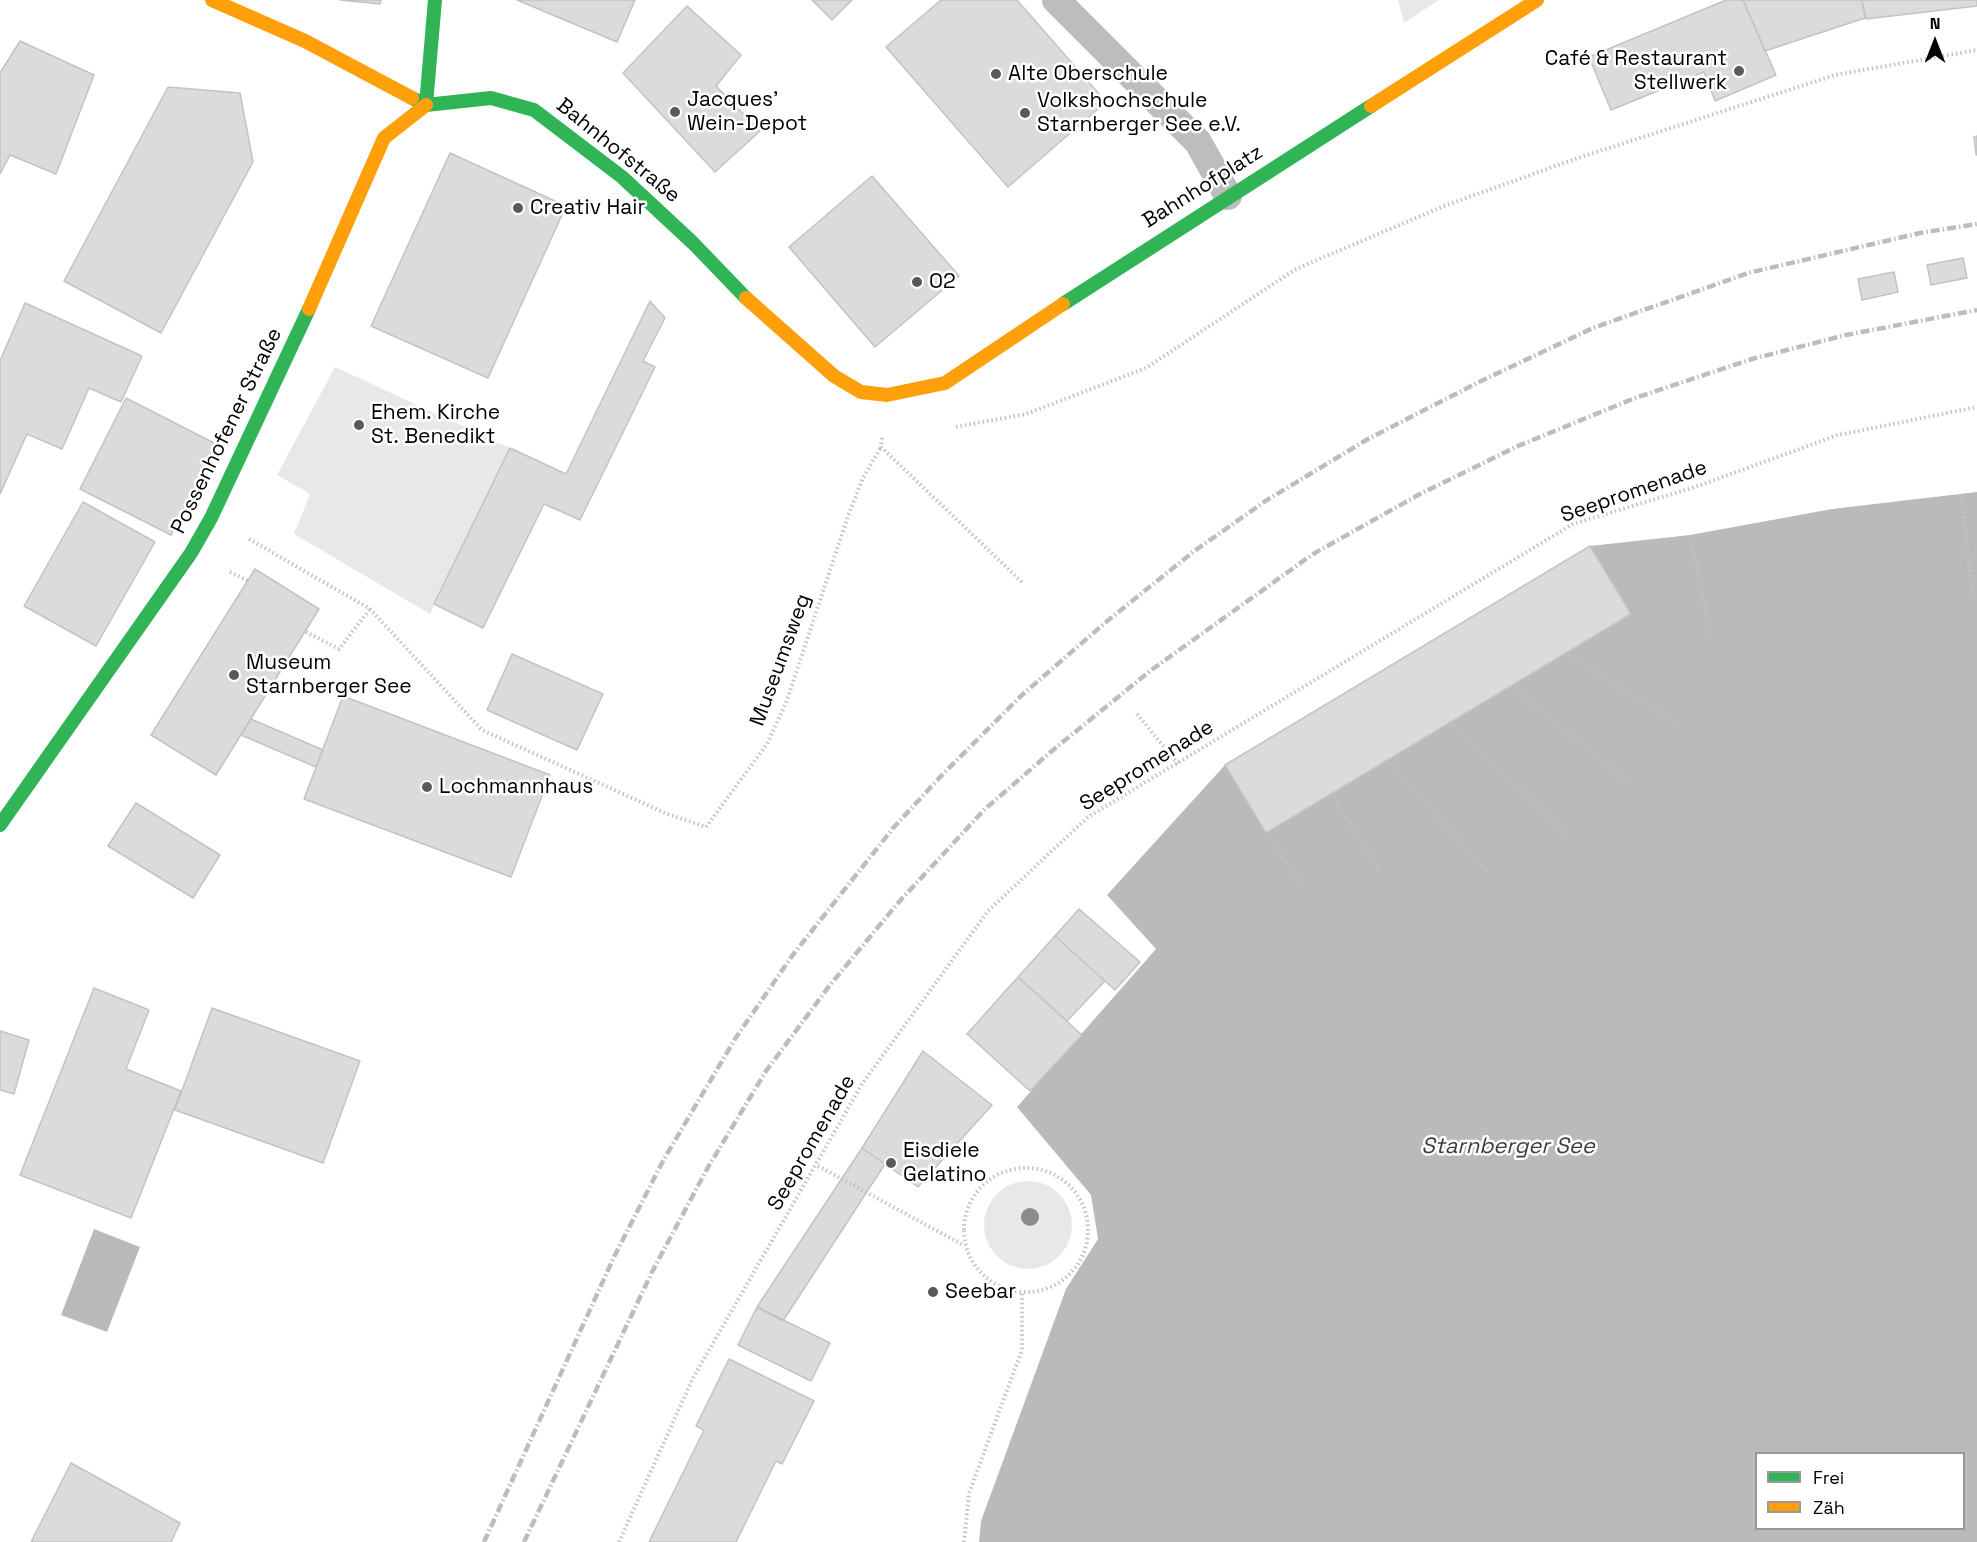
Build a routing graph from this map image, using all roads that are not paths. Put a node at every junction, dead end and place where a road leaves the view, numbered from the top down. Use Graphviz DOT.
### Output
graph roads {
  1 [pos="212,0"];
  2 [pos="435,0"];
  3 [pos="1056,0"];
  4 [pos="1537,0"];
  5 [pos="426,105"];
  6 [pos="1228,196"];
  7 [pos="887,395"];
  8 [pos="0,825"];
  1 -- 5 [label="street"];
  2 -- 5 [label="street"];
  3 -- 6 [label="lane"];
  4 -- 6 [label="street, Bahnhofplatz"];
  5 -- 7 [label="street, Bahnhofstraße"];
  5 -- 8 [label="street, Possenhofener Straße"];
  6 -- 7 [label="street, Bahnhofplatz"];
}
